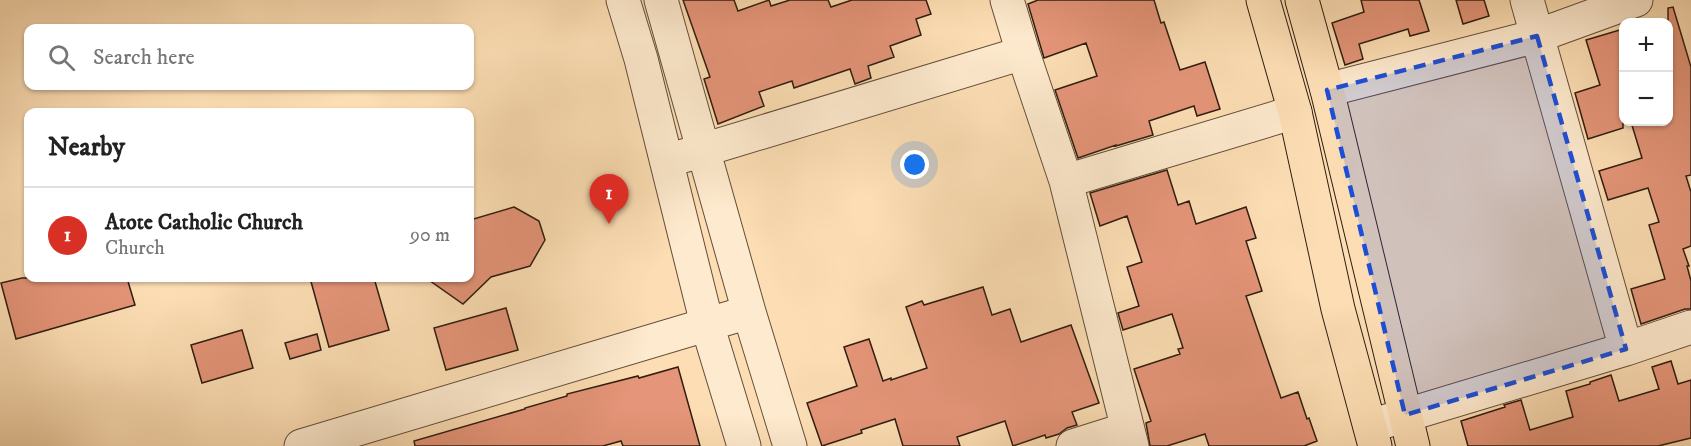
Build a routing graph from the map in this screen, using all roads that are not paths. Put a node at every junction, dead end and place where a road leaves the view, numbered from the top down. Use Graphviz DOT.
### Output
graph roads {
  1 [pos="623,0"];
  2 [pos="661,0"];
  3 [pos="1007,0"];
  4 [pos="1263,0"];
  5 [pos="1302,0"];
  6 [pos="1527,0"];
  7 [pos="1636,0"];
  8 [pos="1537,36"];
  9 [pos="1023,53"];
  10 [pos="1327,90"];
  11 [pos="1295,112"];
  12 [pos="702,150"];
  13 [pos="665,161"];
  14 [pos="1066,181"];
  15 [pos="749,312"];
  16 [pos="707,324"];
  17 [pos="1691,327"];
  18 [pos="1626,349"];
  19 [pos="1409,431"];
  20 [pos="1373,436"];
  21 [pos="1129,437"];
  22 [pos="301,446"];
  23 [pos="744,446"];
  24 [pos="790,446"];
  25 [pos="1072,446"];
  1 -- 13 [label="street"];
  2 -- 12 [label="street"];
  3 -- 9 [label="street"];
  4 -- 11 [label="main road"];
  5 -- 10 [label="main road"];
  6 -- 8 [label="street"];
  7 -- 8 [label="street"];
  8 -- 10 [label="street"];
  8 -- 18 [label="street"];
  9 -- 12 [label="street"];
  9 -- 14 [label="street"];
  10 -- 19 [label="main road"];
  11 -- 14 [label="street"];
  11 -- 20 [label="main road"];
  12 -- 13 [label="street"];
  12 -- 15 [label="street"];
  13 -- 16 [label="street"];
  14 -- 21 [label="street"];
  15 -- 16 [label="street"];
  15 -- 24 [label="street"];
  16 -- 22 [label="street"];
  16 -- 23 [label="street"];
  17 -- 18 [label="street"];
  18 -- 19 [label="street"];
  19 -- 20 [label="street"];
  21 -- 25 [label="street"];
}
